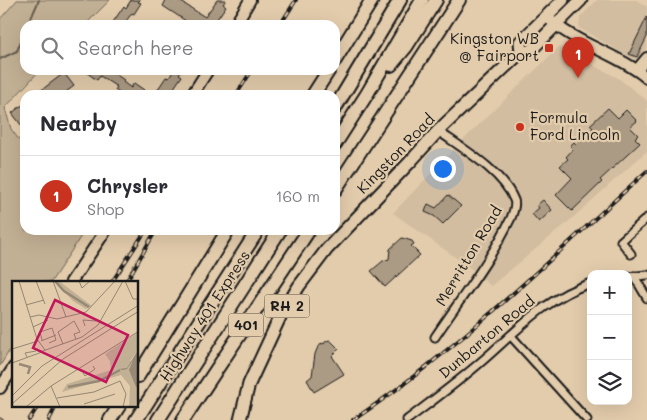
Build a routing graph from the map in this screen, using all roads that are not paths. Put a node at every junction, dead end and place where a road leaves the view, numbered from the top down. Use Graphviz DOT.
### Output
graph roads {
  1 [pos="250,0"];
  2 [pos="372,0"];
  3 [pos="400,0"];
  4 [pos="422,0"];
  5 [pos="436,0"];
  6 [pos="459,0"];
  7 [pos="563,0"];
  8 [pos="582,0"];
  9 [pos="546,16"];
  10 [pos="238,20"];
  11 [pos="556,26"];
  12 [pos="340,52"];
  13 [pos="521,52"];
  14 [pos="647,58"];
  15 [pos="637,70"];
  16 [pos="205,75"];
  17 [pos="326,75"];
  18 [pos="647,78"];
  19 [pos="195,90"];
  20 [pos="316,90"];
  21 [pos="367,94"];
  22 [pos="340,100"];
  23 [pos="438,131"];
  24 [pos="340,136"];
  25 [pos="340,182"];
  26 [pos="647,218"];
  27 [pos="103,235"];
  28 [pos="225,235"];
  29 [pos="255,235"];
  30 [pos="277,235"];
  31 [pos="306,235"];
  32 [pos="631,254"];
  33 [pos="647,275"];
  34 [pos="632,277"];
  35 [pos="632,278"];
  36 [pos="72,281"];
  37 [pos="587,285"];
  38 [pos="647,298"];
  39 [pos="511,336"];
  40 [pos="435,337"];
  41 [pos="12,370"];
  42 [pos="139,374"];
  43 [pos="0,388"];
  44 [pos="117,408"];
  45 [pos="110,420"];
  46 [pos="136,420"];
  47 [pos="158,420"];
  48 [pos="183,420"];
  49 [pos="240,420"];
  50 [pos="407,420"];
  51 [pos="588,420"];
  1 -- 10 [label="main road"];
  2 -- 12 [label="highway"];
  3 -- 22 [label="highway"];
  4 -- 21 [label="highway"];
  5 -- 21 [label="highway"];
  6 -- 25 [label="highway"];
  7 -- 9 [label="main road, Kingston Road / RH 2"];
  8 -- 11 [label="main road, Kingston Road / RH 2"];
  9 -- 11 [label="main road"];
  9 -- 13 [label="main road, Kingston Road / RH 2"];
  11 -- 13 [label="main road, Kingston Road / RH 2"];
  11 -- 15 [label="main road"];
  13 -- 23 [label="main road, Kingston Road / RH 2"];
  14 -- 15 [label="main road"];
  15 -- 18 [label="main road"];
  16 -- 19 [label="main road"];
  17 -- 20 [label="highway"];
  21 -- 24 [label="highway"];
  23 -- 40 [label="street, Merritton Road"];
  23 -- 49 [label="main road, Kingston Road / RH 2"];
  26 -- 32 [label="street"];
  27 -- 36 [label="main road"];
  28 -- 42 [label="highway"];
  29 -- 46 [label="highway, Highway 401 Express / 401"];
  30 -- 47 [label="highway, Highway 401 Express / 401"];
  31 -- 48 [label="highway, 401"];
  33 -- 34 [label="street"];
  35 -- 38 [label="street"];
  37 -- 39 [label="street, Dunbarton Road"];
  39 -- 50 [label="street, Dunbarton Road"];
  39 -- 51 [label="street"];
  41 -- 43 [label="main road"];
  44 -- 45 [label="highway"];
}
